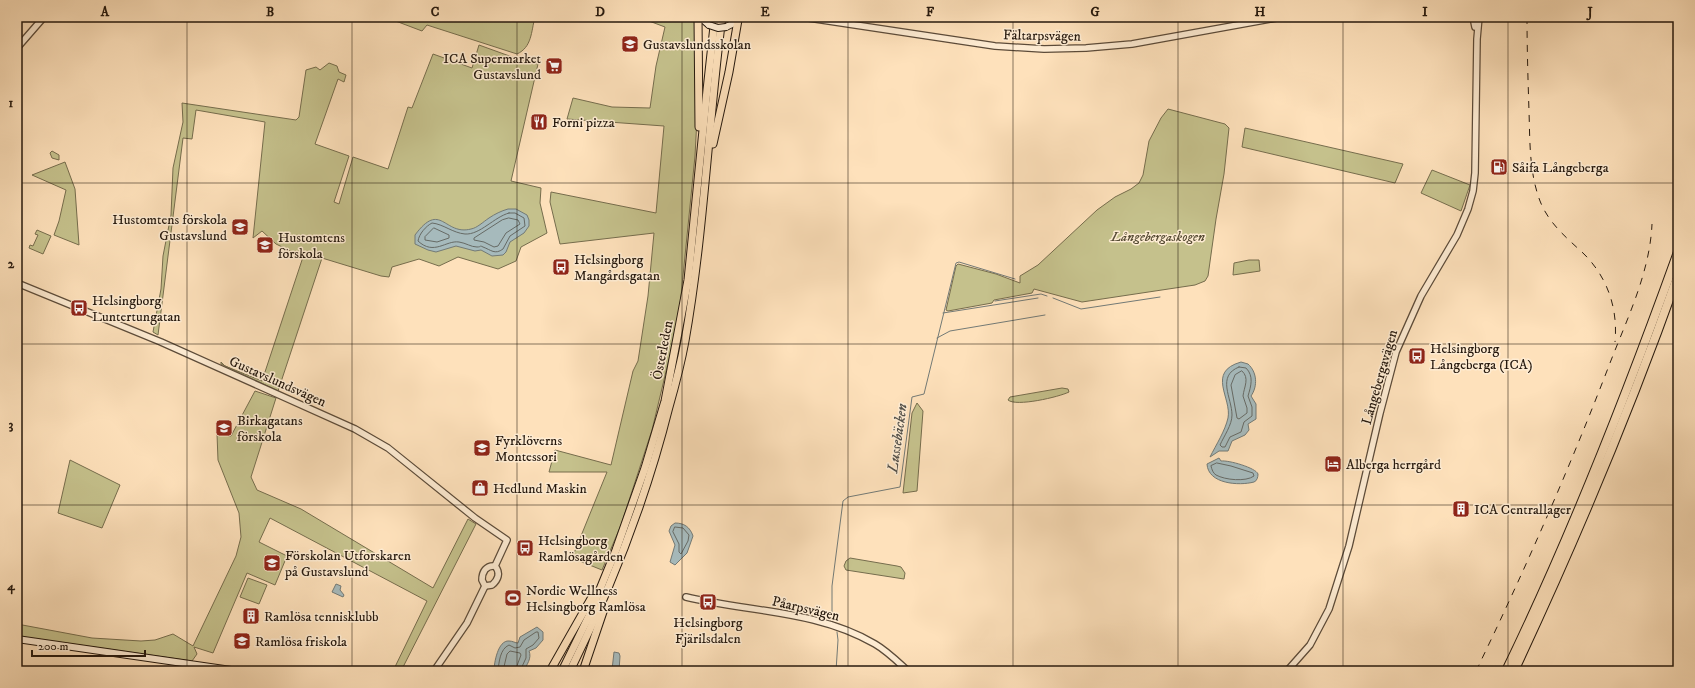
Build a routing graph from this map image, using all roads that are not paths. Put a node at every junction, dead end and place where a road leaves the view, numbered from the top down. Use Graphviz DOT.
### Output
graph roads {
  1 [pos="44,17"];
  2 [pos="699,17"];
  3 [pos="715,17"];
  4 [pos="722,17"];
  5 [pos="802,17"];
  6 [pos="1282,17"];
  7 [pos="1473,17"];
  8 [pos="1479,17"];
  9 [pos="739,19"];
  10 [pos="1477,39"];
  11 [pos="17,48"];
  12 [pos="700,161"];
  13 [pos="707,174"];
  14 [pos="1678,252"];
  15 [pos="1678,275"];
  16 [pos="17,283"];
  17 [pos="495,566"];
  18 [pos="615,573"];
  19 [pos="605,574"];
  20 [pos="485,586"];
  21 [pos="686,597"];
  22 [pos="17,639"];
  23 [pos="238,671"];
  24 [pos="434,671"];
  25 [pos="550,671"];
  26 [pos="562,671"];
  27 [pos="570,671"];
  28 [pos="583,671"];
  29 [pos="908,671"];
  30 [pos="1287,671"];
  31 [pos="1506,671"];
  32 [pos="1514,671"];
  1 -- 11 [label="street"];
  2 -- 9 [label="main road, bridge"];
  2 -- 12 [label="main road"];
  3 -- 12 [label="main road, Österleden"];
  4 -- 13 [label="main road, Österleden"];
  5 -- 6 [label="street, Fältarpsvägen"];
  7 -- 10 [label="street, Långebergavägen"];
  8 -- 10 [label="street, Långebergavägen"];
  9 -- 13 [label="main road"];
  10 -- 30 [label="street, Långebergavägen"];
  12 -- 19 [label="main road, Österleden"];
  13 -- 18 [label="main road, Österleden"];
  14 -- 31 [label="highway"];
  15 -- 32 [label="highway"];
  16 -- 17 [label="street, Gustavslundsvägen"];
  17 -- 20 [label="street"];
  17 -- 20 [label="street"];
  18 -- 27 [label="main road, Österleden"];
  18 -- 28 [label="main road"];
  19 -- 25 [label="main road"];
  19 -- 26 [label="main road, Österleden"];
  20 -- 24 [label="street"];
  21 -- 29 [label="street, Påarpsvägen"];
  22 -- 23 [label="main road"];
}
